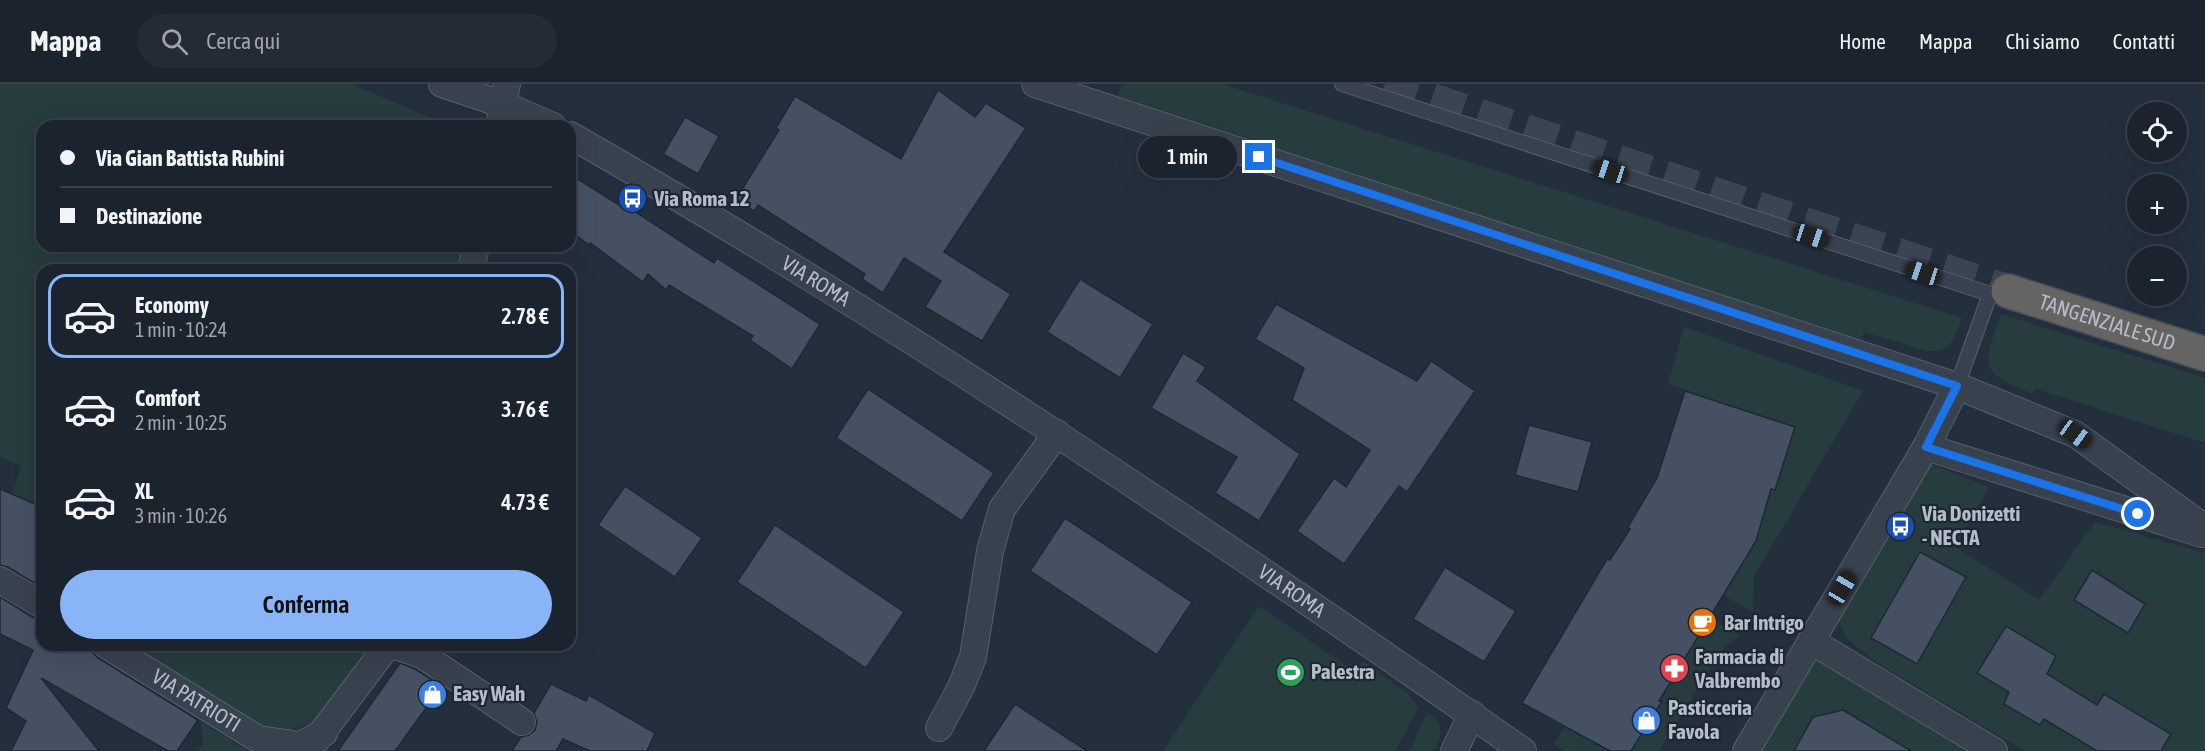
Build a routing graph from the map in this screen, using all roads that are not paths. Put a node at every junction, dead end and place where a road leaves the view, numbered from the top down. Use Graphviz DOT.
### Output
graph roads {
  1 [pos="442,84"];
  2 [pos="1035,84"];
  3 [pos="1342,84"];
  4 [pos="503,105"];
  5 [pos="539,120"];
  6 [pos="576,139"];
  7 [pos="2008,291"];
  8 [pos="2205,354"];
  9 [pos="1957,386"];
  10 [pos="1057,433"];
  11 [pos="1926,447"];
  12 [pos="2205,528"];
  13 [pos="2205,535"];
  14 [pos="0,579"];
  15 [pos="36,601"];
  16 [pos="1810,641"];
  17 [pos="116,651"];
  18 [pos="385,651"];
  19 [pos="409,651"];
  20 [pos="1472,714"];
  21 [pos="522,722"];
  22 [pos="939,728"];
  23 [pos="316,742"];
  24 [pos="1454,751"];
  25 [pos="1523,751"];
  26 [pos="1746,751"];
  27 [pos="1994,751"];
  1 -- 4 [label="street"];
  2 -- 9 [label="street"];
  3 -- 9 [label="lane"];
  4 -- 5 [label="street"];
  6 -- 10 [label="street, VIA ROMA"];
  7 -- 8 [label="highway, TANGENZIALE SUD"];
  9 -- 11 [label="street"];
  9 -- 12 [label="street"];
  10 -- 20 [label="street, VIA ROMA"];
  10 -- 22 [label="street"];
  11 -- 13 [label="street"];
  11 -- 16 [label="street"];
  14 -- 15 [label="street"];
  16 -- 26 [label="street"];
  16 -- 27 [label="street"];
  17 -- 23 [label="street, VIA PATRIOTI"];
  18 -- 23 [label="street, VIA PATRIOTI"];
  19 -- 21 [label="street"];
  20 -- 24 [label="street"];
  20 -- 25 [label="street, VIA ROMA"];
}
